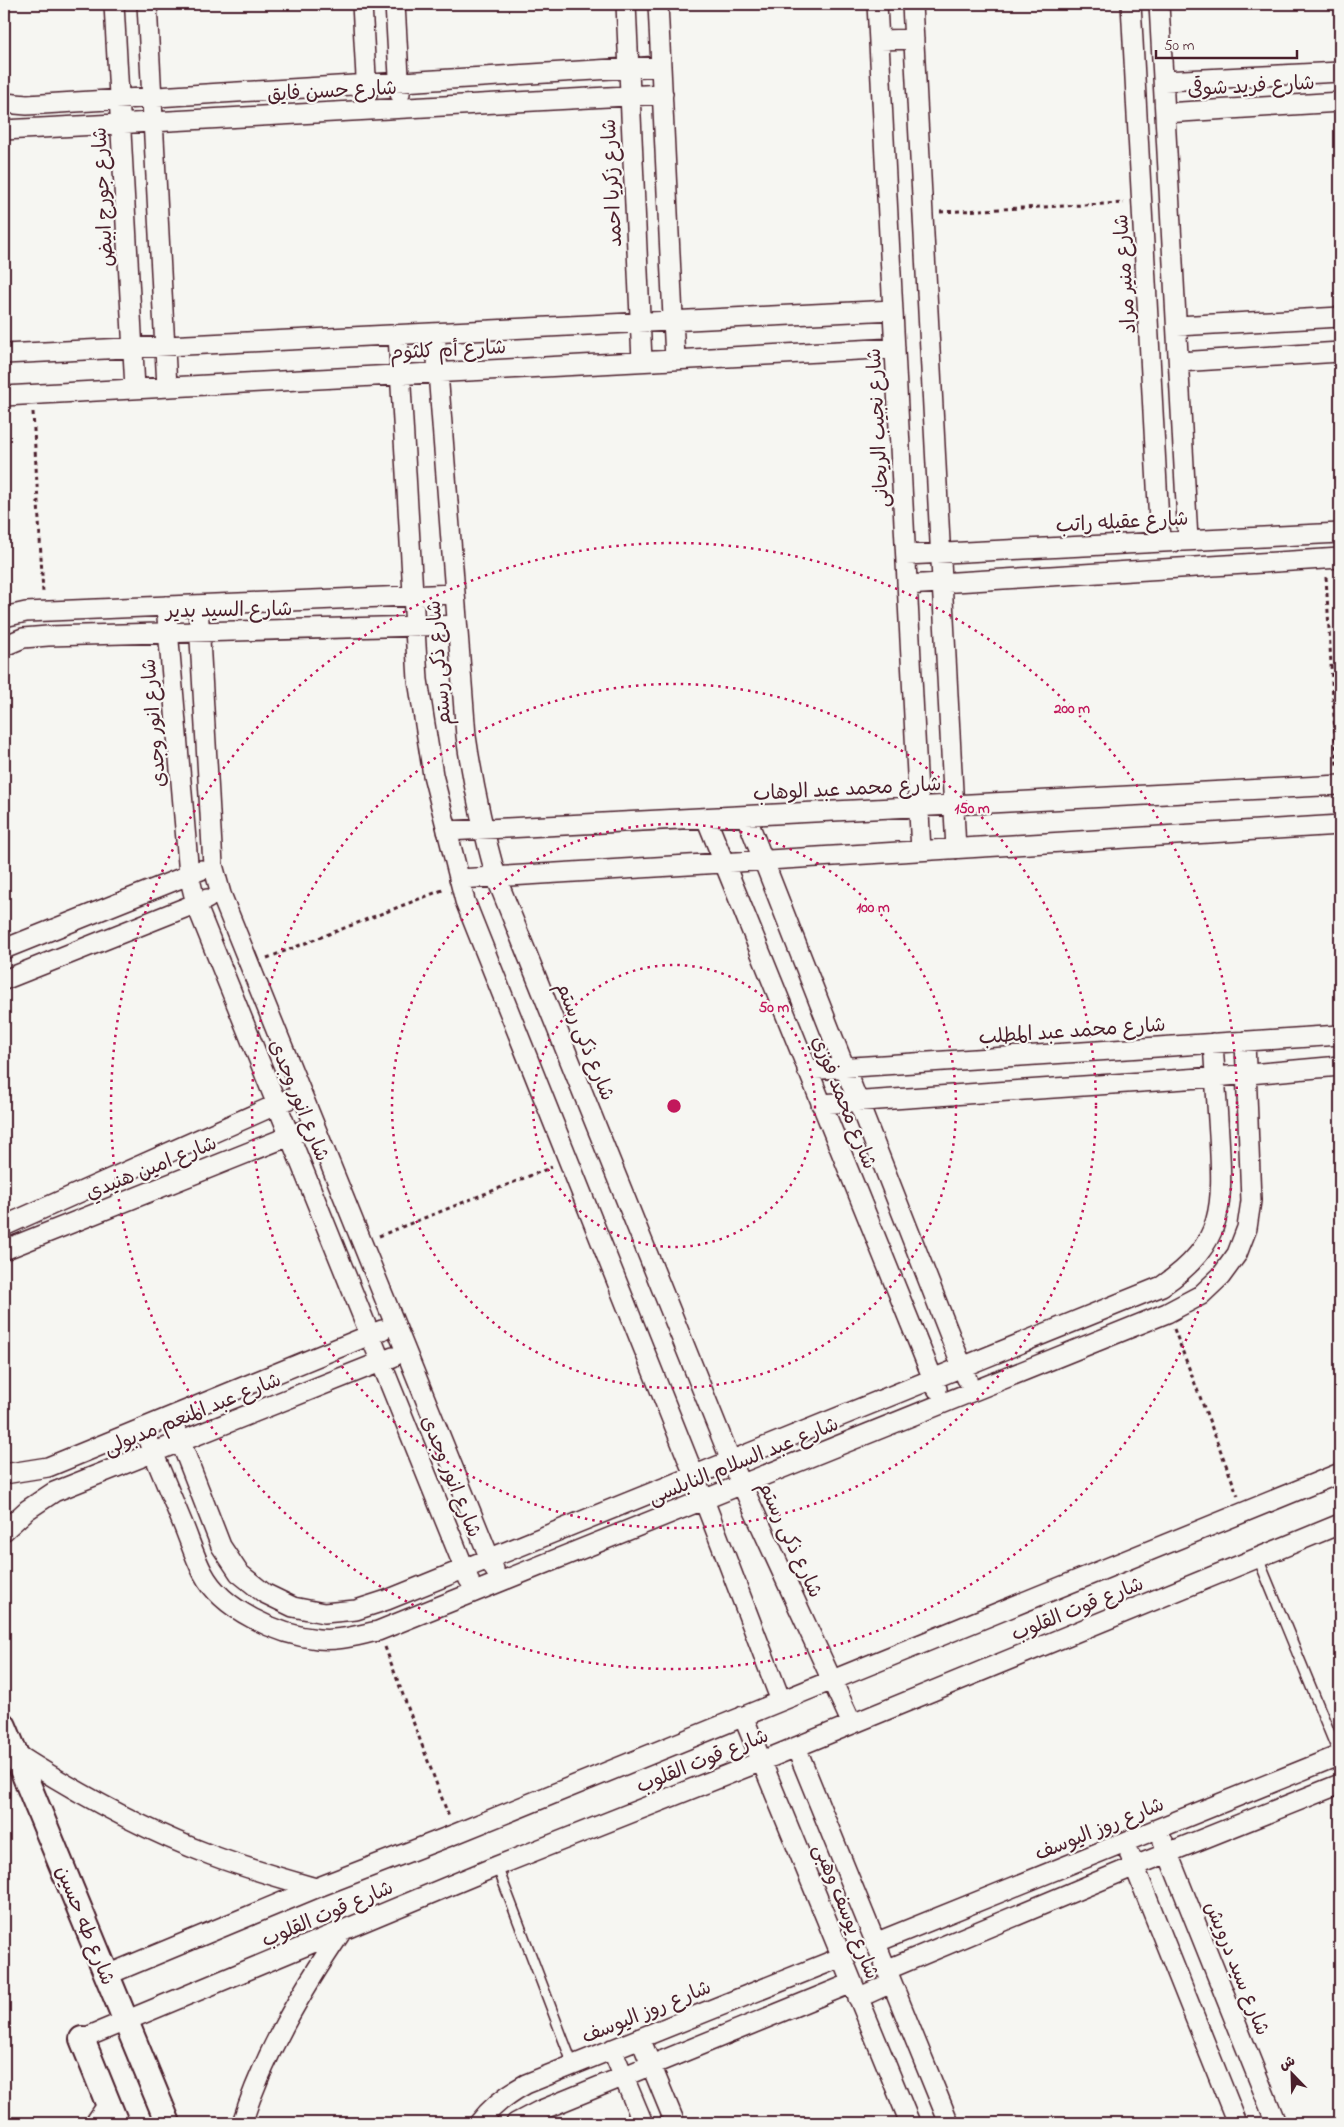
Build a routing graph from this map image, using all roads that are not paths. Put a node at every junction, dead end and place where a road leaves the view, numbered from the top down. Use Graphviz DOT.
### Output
graph roads {
  1 [pos="114,4"];
  2 [pos="147,4"];
  3 [pos="362,4"];
  4 [pos="395,4"];
  5 [pos="626,4"];
  6 [pos="658,4"];
  7 [pos="877,4"];
  8 [pos="912,4"];
  9 [pos="1131,4"];
  10 [pos="1160,4"];
  11 [pos="914,39"];
  12 [pos="879,40"];
  13 [pos="661,66"];
  14 [pos="629,68"];
  15 [pos="1340,72"];
  16 [pos="1164,81"];
  17 [pos="399,82"];
  18 [pos="366,84"];
  19 [pos="662,94"];
  20 [pos="630,96"];
  21 [pos="152,97"];
  22 [pos="119,99"];
  23 [pos="1340,102"];
  24 [pos="4,103"];
  25 [pos="401,108"];
  26 [pos="368,110"];
  27 [pos="1165,113"];
  28 [pos="154,122"];
  29 [pos="120,124"];
  30 [pos="4,130"];
  31 [pos="893,310"];
  32 [pos="1340,318"];
  33 [pos="674,322"];
  34 [pos="640,323"];
  35 [pos="1177,326"];
  36 [pos="436,333"];
  37 [pos="398,335"];
  38 [pos="165,347"];
  39 [pos="133,348"];
  40 [pos="895,348"];
  41 [pos="1340,352"];
  42 [pos="4,354"];
  43 [pos="675,360"];
  44 [pos="642,361"];
  45 [pos="1178,362"];
  46 [pos="438,372"];
  47 [pos="401,374"];
  48 [pos="167,386"];
  49 [pos="135,388"];
  50 [pos="4,396"];
  51 [pos="1340,533"];
  52 [pos="1188,540"];
  53 [pos="1160,541"];
  54 [pos="940,553"];
  55 [pos="906,555"];
  56 [pos="1333,558"];
  57 [pos="942,582"];
  58 [pos="907,585"];
  59 [pos="454,594"];
  60 [pos="414,595"];
  61 [pos="198,604"];
  62 [pos="166,606"];
  63 [pos="4,617"];
  64 [pos="415,626"];
  65 [pos="457,626"];
  66 [pos="200,632"];
  67 [pos="168,633"];
  68 [pos="4,646"];
  69 [pos="1339,785"];
  70 [pos="954,805"];
  71 [pos="919,807"];
  72 [pos="746,816"];
  73 [pos="706,818"];
  74 [pos="1339,825"];
  75 [pos="482,829"];
  76 [pos="447,831"];
  77 [pos="956,849"];
  78 [pos="921,851"];
  79 [pos="763,860"];
  80 [pos="723,863"];
  81 [pos="213,864"];
  82 [pos="189,875"];
  83 [pos="496,877"];
  84 [pos="460,881"];
  85 [pos="221,894"];
  86 [pos="196,904"];
  87 [pos="4,949"];
  88 [pos="4,980"];
  89 [pos="1340,1035"];
  90 [pos="1245,1041"];
  91 [pos="1213,1043"];
  92 [pos="1340,1066"];
  93 [pos="844,1067"];
  94 [pos="807,1070"];
  95 [pos="1246,1075"];
  96 [pos="1215,1077"];
  97 [pos="302,1094"];
  98 [pos="858,1102"];
  99 [pos="277,1104"];
  100 [pos="821,1104"];
  101 [pos="315,1126"];
  102 [pos="290,1136"];
  103 [pos="4,1226"];
  104 [pos="4,1250"];
  105 [pos="395,1324"];
  106 [pos="370,1334"];
  107 [pos="406,1352"];
  108 [pos="382,1362"];
  109 [pos="962,1367"];
  110 [pos="933,1379"];
  111 [pos="972,1392"];
  112 [pos="942,1403"];
  113 [pos="170,1416"];
  114 [pos="143,1428"];
  115 [pos="180,1442"];
  116 [pos="153,1452"];
  117 [pos="731,1461"];
  118 [pos="1339,1473"];
  119 [pos="4,1474"];
  120 [pos="694,1476"];
  121 [pos="742,1484"];
  122 [pos="704,1500"];
  123 [pos="1340,1524"];
  124 [pos="4,1531"];
  125 [pos="490,1558"];
  126 [pos="1258,1558"];
  127 [pos="465,1568"];
  128 [pos="499,1582"];
  129 [pos="474,1592"];
  130 [pos="831,1681"];
  131 [pos="781,1702"];
  132 [pos="743,1716"];
  133 [pos="852,1724"];
  134 [pos="4,1726"];
  135 [pos="796,1747"];
  136 [pos="15,1753"];
  137 [pos="1340,1755"];
  138 [pos="762,1761"];
  139 [pos="1340,1784"];
  140 [pos="1158,1829"];
  141 [pos="1125,1842"];
  142 [pos="1168,1853"];
  143 [pos="497,1866"];
  144 [pos="1135,1866"];
  145 [pos="316,1888"];
  146 [pos="342,1931"];
  147 [pos="875,1943"];
  148 [pos="842,1957"];
  149 [pos="107,1976"];
  150 [pos="889,1976"];
  151 [pos="855,1990"];
  152 [pos="125,2022"];
  153 [pos="640,2038"];
  154 [pos="82,2039"];
  155 [pos="612,2049"];
  156 [pos="573,2065"];
  157 [pos="651,2065"];
  158 [pos="623,2076"];
  159 [pos="112,2114"];
  160 [pos="95,2123"];
  161 [pos="168,2123"];
  162 [pos="242,2123"];
  163 [pos="478,2123"];
  164 [pos="516,2123"];
  165 [pos="643,2123"];
  166 [pos="675,2123"];
  167 [pos="910,2123"];
  168 [pos="949,2123"];
  169 [pos="1238,2123"];
  170 [pos="1276,2123"];
  1 -- 22 [label="street, شارع جورج ابيض"];
  2 -- 21 [label="street"];
  3 -- 18 [label="street"];
  4 -- 17 [label="street"];
  5 -- 14 [label="street, شارع زكريا احمد"];
  6 -- 13 [label="street"];
  7 -- 12 [label="street, شارع نجيب الريحانى"];
  8 -- 11 [label="street"];
  9 -- 53 [label="street, شارع منير مراد"];
  10 -- 16 [label="street"];
  11 -- 12 [label="street"];
  11 -- 54 [label="street"];
  12 -- 31 [label="street, شارع نجيب الريحانى"];
  13 -- 14 [label="street, شارع حسن فايق"];
  13 -- 19 [label="street"];
  14 -- 17 [label="street, شارع حسن فايق"];
  14 -- 20 [label="street, شارع زكريا احمد"];
  15 -- 16 [label="street, شارع فريد شوقى"];
  16 -- 27 [label="street"];
  17 -- 18 [label="street, شارع حسن فايق"];
  17 -- 25 [label="street"];
  18 -- 21 [label="street, شارع حسن فايق"];
  18 -- 26 [label="street"];
  19 -- 20 [label="street, شارع حسن فايق"];
  19 -- 33 [label="street"];
  20 -- 25 [label="street, شارع حسن فايق"];
  20 -- 34 [label="street, شارع زكريا احمد"];
  21 -- 22 [label="street, شارع حسن فايق"];
  21 -- 28 [label="street"];
  22 -- 24 [label="street, شارع حسن فايق"];
  22 -- 29 [label="street, شارع جورج ابيض"];
  23 -- 27 [label="street, شارع فريد شوقى"];
  25 -- 26 [label="street, شارع حسن فايق"];
  26 -- 28 [label="street, شارع حسن فايق"];
  27 -- 35 [label="street"];
  28 -- 29 [label="street, شارع حسن فايق"];
  28 -- 38 [label="street"];
  29 -- 30 [label="street, شارع حسن فايق"];
  29 -- 39 [label="street, شارع جورج ابيض"];
  31 -- 33 [label="street, شارع أم كلثوم"];
  31 -- 40 [label="street, شارع نجيب الريحانى"];
  32 -- 35 [label="street"];
  33 -- 34 [label="street, شارع أم كلثوم"];
  33 -- 43 [label="street"];
  34 -- 36 [label="street, شارع أم كلثوم"];
  34 -- 44 [label="street, شارع زكريا احمد"];
  35 -- 45 [label="street"];
  36 -- 37 [label="street, شارع أم كلثوم"];
  36 -- 46 [label="street, شارع ذكى رستم"];
  37 -- 38 [label="street, شارع أم كلثوم"];
  37 -- 47 [label="street, شارع ذكى رستم"];
  38 -- 39 [label="street, شارع أم كلثوم"];
  38 -- 48 [label="street"];
  39 -- 42 [label="street, شارع أم كلثوم"];
  39 -- 49 [label="street, شارع جورج ابيض"];
  40 -- 43 [label="street, شارع أم كلثوم"];
  40 -- 55 [label="street, شارع نجيب الريحانى"];
  41 -- 45 [label="street"];
  43 -- 44 [label="street, شارع أم كلثوم"];
  44 -- 46 [label="street, شارع أم كلثوم"];
  45 -- 52 [label="street"];
  46 -- 47 [label="street, شارع أم كلثوم"];
  46 -- 59 [label="street, شارع ذكى رستم"];
  47 -- 48 [label="street, شارع أم كلثوم"];
  47 -- 60 [label="street, شارع ذكى رستم"];
  48 -- 49 [label="street, شارع أم كلثوم"];
  49 -- 50 [label="street, شارع أم كلثوم"];
  51 -- 52 [label="street, شارع عقيله راتب"];
  52 -- 53 [label="street, شارع عقيله راتب"];
  53 -- 54 [label="street, شارع عقيله راتب"];
  54 -- 55 [label="street, شارع عقيله راتب"];
  54 -- 57 [label="street"];
  55 -- 58 [label="street, شارع نجيب الريحانى"];
  56 -- 57 [label="street"];
  57 -- 58 [label="street"];
  57 -- 70 [label="street"];
  58 -- 71 [label="street, شارع نجيب الريحانى"];
  59 -- 60 [label="street, شارع السيد بدير"];
  59 -- 65 [label="street, شارع ذكى رستم"];
  60 -- 61 [label="street, شارع السيد بدير"];
  60 -- 64 [label="street, شارع ذكى رستم"];
  61 -- 62 [label="street, شارع السيد بدير"];
  61 -- 66 [label="street, شارع انور وجدى"];
  62 -- 63 [label="street, شارع السيد بدير"];
  62 -- 67 [label="street, شارع انور وجدى"];
  64 -- 65 [label="street, شارع السيد بدير"];
  64 -- 66 [label="street, شارع السيد بدير"];
  64 -- 76 [label="street, شارع ذكى رستم"];
  65 -- 75 [label="street, شارع ذكى رستم"];
  66 -- 67 [label="street, شارع السيد بدير"];
  66 -- 81 [label="street, شارع انور وجدى"];
  67 -- 68 [label="street, شارع السيد بدير"];
  67 -- 82 [label="street, شارع انور وجدى"];
  69 -- 70 [label="street, شارع محمد عبد الوهاب"];
  70 -- 71 [label="street, شارع محمد عبد الوهاب"];
  70 -- 77 [label="street"];
  71 -- 72 [label="street, شارع محمد عبد الوهاب"];
  71 -- 78 [label="street, شارع نجيب الريحانى"];
  72 -- 73 [label="street, شارع محمد عبد الوهاب"];
  72 -- 79 [label="street, شارع محمد فوزي"];
  73 -- 75 [label="street, شارع محمد عبد الوهاب"];
  73 -- 80 [label="street, شارع محمد فوزي"];
  74 -- 77 [label="street"];
  75 -- 76 [label="street, شارع محمد عبد الوهاب"];
  75 -- 83 [label="street, شارع ذكى رستم"];
  76 -- 84 [label="street, شارع ذكى رستم"];
  77 -- 78 [label="street"];
  78 -- 79 [label="street"];
  79 -- 80 [label="street"];
  79 -- 93 [label="street, شارع محمد فوزي"];
  80 -- 83 [label="street"];
  80 -- 94 [label="street, شارع محمد فوزي"];
  81 -- 82 [label="street"];
  81 -- 85 [label="street, شارع انور وجدى"];
  82 -- 86 [label="street, شارع انور وجدى"];
  82 -- 87 [label="street"];
  83 -- 84 [label="street"];
  83 -- 117 [label="street, شارع ذكى رستم"];
  84 -- 120 [label="street, شارع ذكى رستم"];
  85 -- 86 [label="street"];
  85 -- 97 [label="street, شارع انور وجدى"];
  86 -- 88 [label="street"];
  86 -- 99 [label="street, شارع انور وجدى"];
  89 -- 90 [label="street, شارع محمد عبد المطلب"];
  90 -- 91 [label="street, شارع محمد عبد المطلب"];
  90 -- 95 [label="street, شارع عبد السلام النابلسى"];
  91 -- 93 [label="street, شارع محمد عبد المطلب"];
  91 -- 96 [label="street, شارع عبد السلام النابلسى"];
  92 -- 95 [label="street"];
  93 -- 94 [label="street, شارع محمد عبد المطلب"];
  93 -- 98 [label="street, شارع محمد فوزي"];
  94 -- 100 [label="street, شارع محمد فوزي"];
  95 -- 96 [label="street"];
  95 -- 111 [label="street, شارع عبد السلام النابلسى"];
  96 -- 98 [label="street"];
  96 -- 109 [label="street, شارع عبد السلام النابلسى"];
  97 -- 99 [label="street, شارع امين هنيدي"];
  97 -- 101 [label="street, شارع انور وجدى"];
  98 -- 100 [label="street"];
  98 -- 109 [label="street, شارع محمد فوزي"];
  99 -- 102 [label="street, شارع انور وجدى"];
  99 -- 103 [label="street, شارع امين هنيدي"];
  100 -- 110 [label="street, شارع محمد فوزي"];
  101 -- 102 [label="street, شارع امين هنيدي"];
  101 -- 105 [label="street, شارع انور وجدى"];
  102 -- 104 [label="street, شارع امين هنيدي"];
  102 -- 106 [label="street, شارع انور وجدى"];
  105 -- 106 [label="street, شارع عبد المنعم مدبولى"];
  105 -- 107 [label="street, شارع انور وجدى"];
  106 -- 108 [label="street, شارع انور وجدى"];
  106 -- 113 [label="street, شارع عبد المنعم مدبولى"];
  107 -- 108 [label="street, شارع عبد المنعم مدبولى"];
  107 -- 125 [label="street, شارع انور وجدى"];
  108 -- 115 [label="street, شارع عبد المنعم مدبولى"];
  108 -- 127 [label="street, شارع انور وجدى"];
  109 -- 110 [label="street, شارع عبد السلام النابلسى"];
  109 -- 111 [label="street, شارع محمد فوزي"];
  110 -- 112 [label="street, شارع محمد فوزي"];
  110 -- 117 [label="street, شارع عبد السلام النابلسى"];
  111 -- 112 [label="street, شارع عبد السلام النابلسى"];
  112 -- 121 [label="street, شارع عبد السلام النابلسى"];
  113 -- 114 [label="street, شارع عبد المنعم مدبولى"];
  113 -- 115 [label="street, شارع عبد السلام النابلسى"];
  114 -- 116 [label="street, شارع عبد السلام النابلسى"];
  114 -- 119 [label="street, شارع عبد المنعم مدبولى"];
  115 -- 116 [label="street, شارع عبد المنعم مدبولى"];
  115 -- 127 [label="street, شارع عبد السلام النابلسى"];
  116 -- 124 [label="street, شارع عبد المنعم مدبولى"];
  116 -- 129 [label="street, شارع عبد السلام النابلسى"];
  117 -- 120 [label="street, شارع عبد السلام النابلسى"];
  117 -- 121 [label="street, شارع ذكى رستم"];
  118 -- 130 [label="street, شارع قوت القلوب"];
  120 -- 122 [label="street, شارع ذكى رستم"];
  120 -- 125 [label="street, شارع عبد السلام النابلسى"];
  121 -- 122 [label="street, شارع عبد السلام النابلسى"];
  121 -- 130 [label="street, شارع ذكى رستم"];
  122 -- 128 [label="street, شارع عبد السلام النابلسى"];
  122 -- 131 [label="street, شارع ذكى رستم"];
  123 -- 126 [label="street, شارع قوت القلوب"];
  125 -- 127 [label="street, شارع عبد السلام النابلسى"];
  125 -- 128 [label="street, شارع انور وجدى"];
  126 -- 133 [label="street, شارع قوت القلوب"];
  126 -- 137 [label="lane"];
  127 -- 129 [label="street, شارع انور وجدى"];
  128 -- 129 [label="street, شارع عبد السلام النابلسى"];
  130 -- 131 [label="street, شارع قوت القلوب"];
  130 -- 133 [label="street, شارع ذكى رستم"];
  131 -- 132 [label="street, شارع قوت القلوب"];
  132 -- 138 [label="street, شارع يوسف وهبى"];
  132 -- 145 [label="street, شارع قوت القلوب"];
  133 -- 135 [label="street, شارع قوت القلوب"];
  134 -- 136 [label="street, شارع طه حسين"];
  135 -- 138 [label="street, شارع قوت القلوب"];
  135 -- 147 [label="street, شارع يوسف وهبى"];
  136 -- 145 [label="street"];
  136 -- 149 [label="street, شارع طه حسين"];
  137 -- 140 [label="street, شارع روز اليوسف"];
  138 -- 143 [label="street, شارع قوت القلوب"];
  138 -- 148 [label="street, شارع يوسف وهبى"];
  139 -- 142 [label="street"];
  140 -- 141 [label="street, شارع روز اليوسف"];
  140 -- 142 [label="street, شارع سيد درويش"];
  141 -- 144 [label="street"];
  141 -- 147 [label="street, شارع روز اليوسف"];
  142 -- 144 [label="street"];
  142 -- 170 [label="street, شارع سيد درويش"];
  143 -- 146 [label="street, شارع قوت القلوب"];
  143 -- 156 [label="lane"];
  144 -- 150 [label="street"];
  144 -- 169 [label="street"];
  145 -- 149 [label="street, شارع قوت القلوب"];
  146 -- 152 [label="street, شارع قوت القلوب"];
  146 -- 162 [label="street"];
  147 -- 150 [label="street, شارع يوسف وهبى"];
  148 -- 151 [label="street, شارع يوسف وهبى"];
  148 -- 153 [label="street, شارع روز اليوسف"];
  149 -- 152 [label="street, شارع طه حسين"];
  150 -- 151 [label="street"];
  150 -- 168 [label="street, شارع يوسف وهبى"];
  151 -- 157 [label="street"];
  151 -- 167 [label="street, شارع يوسف وهبى"];
  152 -- 154 [label="street, شارع قوت القلوب"];
  152 -- 161 [label="street, شارع طه حسين"];
  153 -- 155 [label="street, شارع روز اليوسف"];
  153 -- 157 [label="street"];
  154 -- 159 [label="street"];
  155 -- 156 [label="street, شارع روز اليوسف"];
  155 -- 158 [label="street"];
  156 -- 163 [label="street, شارع روز اليوسف"];
  157 -- 158 [label="street"];
  157 -- 166 [label="street"];
  158 -- 164 [label="street"];
  158 -- 165 [label="street"];
  159 -- 160 [label="street"];
}
